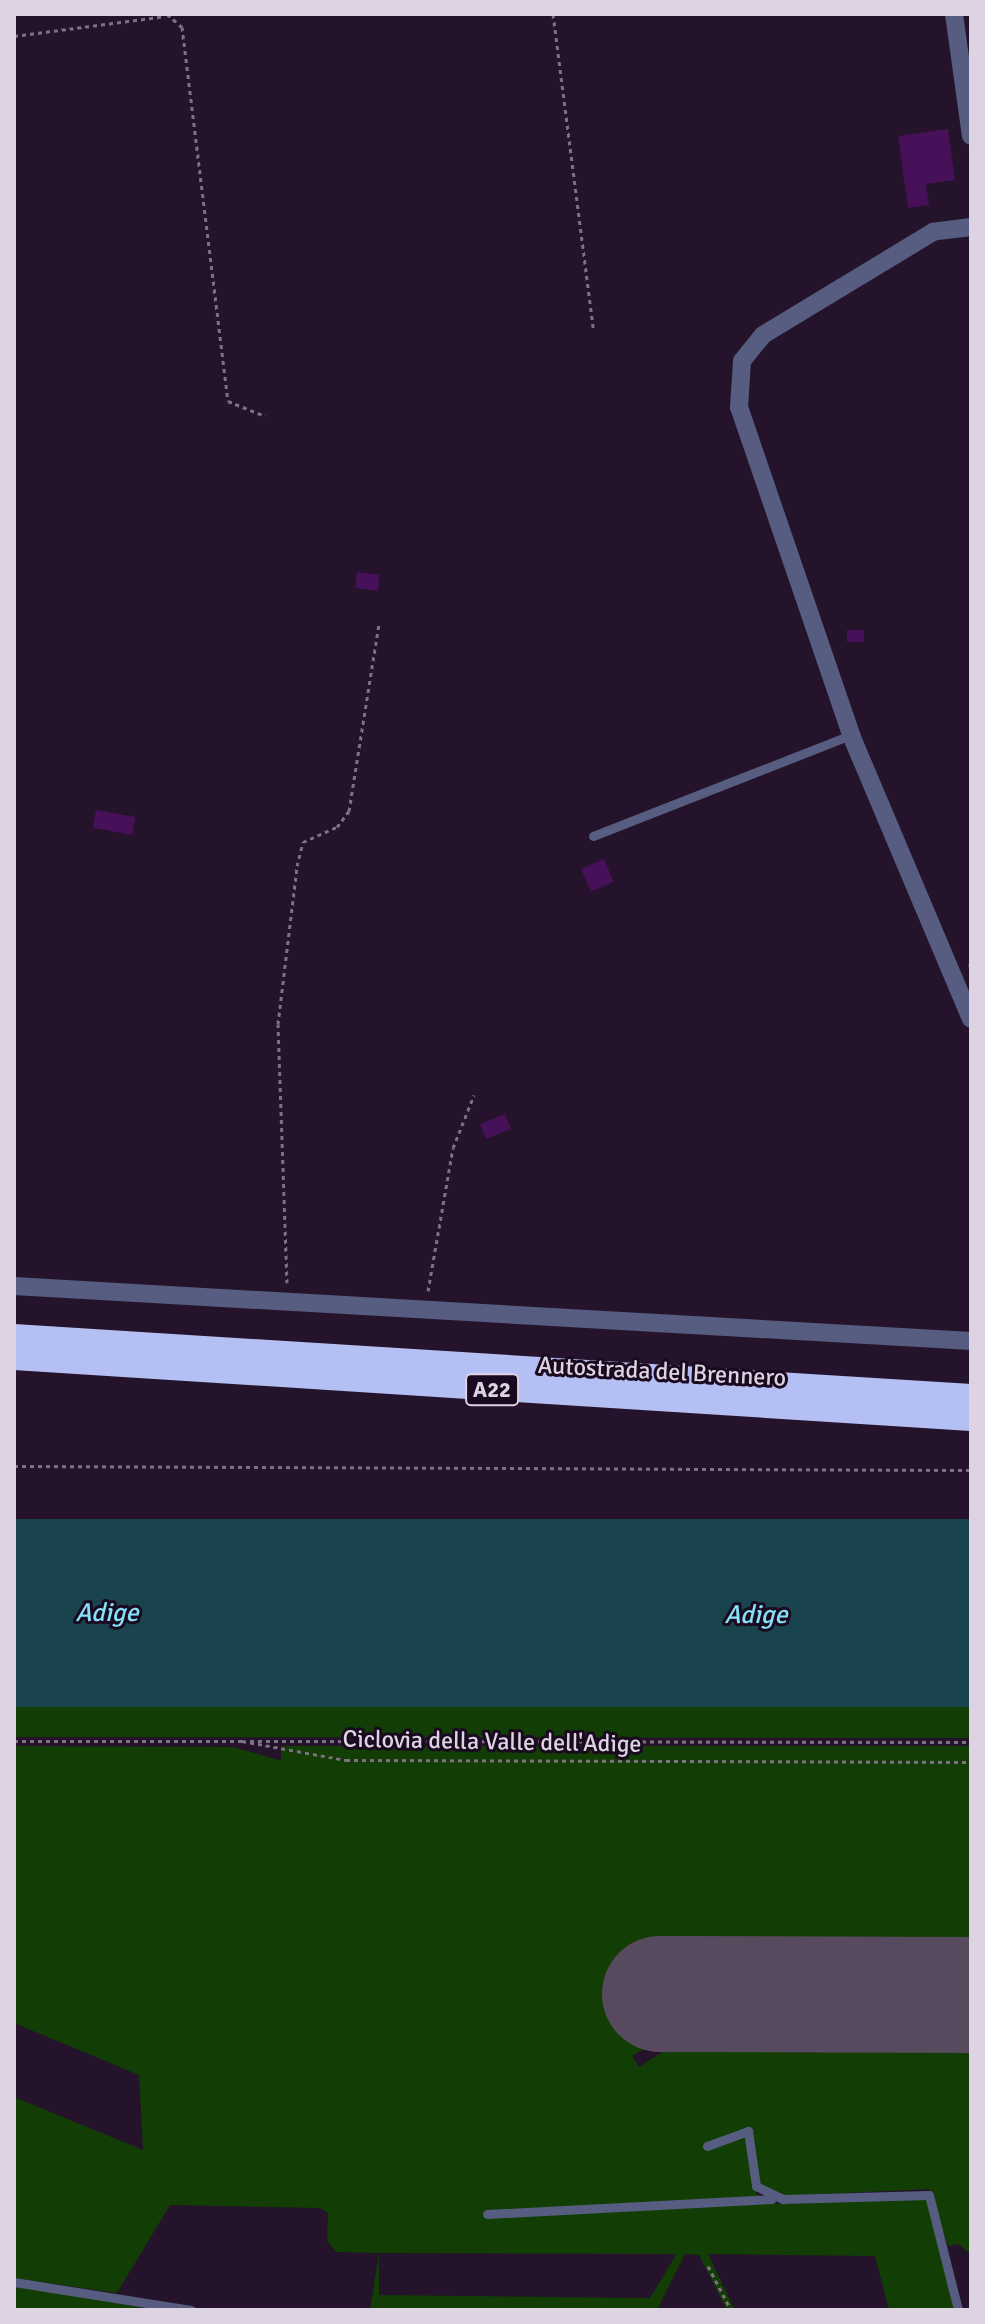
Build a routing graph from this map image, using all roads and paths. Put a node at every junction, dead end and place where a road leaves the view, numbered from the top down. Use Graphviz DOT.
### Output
graph roads {
  1 [pos="553,14"];
  2 [pos="954,14"];
  3 [pos="166,15"];
  4 [pos="14,36"];
  5 [pos="971,136"];
  6 [pos="971,227"];
  7 [pos="593,327"];
  8 [pos="265,416"];
  9 [pos="379,624"];
  10 [pos="851,735"];
  11 [pos="593,836"];
  12 [pos="971,1019"];
  13 [pos="474,1095"];
  14 [pos="14,1286"];
  15 [pos="286,1303"];
  16 [pos="424,1311"];
  17 [pos="14,1336"];
  18 [pos="971,1341"];
  19 [pos="14,1358"];
  20 [pos="971,1396"];
  21 [pos="971,1419"];
  22 [pos="14,1466"];
  23 [pos="971,1470"];
  24 [pos="14,1741"];
  25 [pos="242,1741"];
  26 [pos="971,1742"];
  27 [pos="971,1762"];
  28 [pos="707,2146"];
  29 [pos="783,2199"];
  30 [pos="487,2214"];
  31 [pos="708,2266"];
  32 [pos="14,2282"];
  33 [pos="191,2310"];
  34 [pos="731,2310"];
  35 [pos="958,2310"];
  1 -- 7 [label="path"];
  2 -- 5 [label="street"];
  3 -- 4 [label="path"];
  3 -- 8 [label="path"];
  6 -- 10 [label="street"];
  9 -- 15 [label="path"];
  10 -- 11 [label="lane"];
  10 -- 12 [label="street"];
  13 -- 16 [label="path"];
  14 -- 15 [label="street"];
  15 -- 16 [label="street"];
  16 -- 18 [label="street"];
  17 -- 20 [label="highway, Autostrada del Brennero / A22"];
  19 -- 21 [label="highway, Autostrada del Brennero / A22"];
  22 -- 23 [label="path"];
  24 -- 25 [label="path, Ciclovia della Valle dell'Adige"];
  25 -- 26 [label="path"];
  25 -- 27 [label="path, Ciclovia della Valle dell'Adige"];
  28 -- 29 [label="lane"];
  29 -- 30 [label="lane"];
  29 -- 35 [label="lane"];
  31 -- 34 [label="path"];
  32 -- 33 [label="lane"];
}
